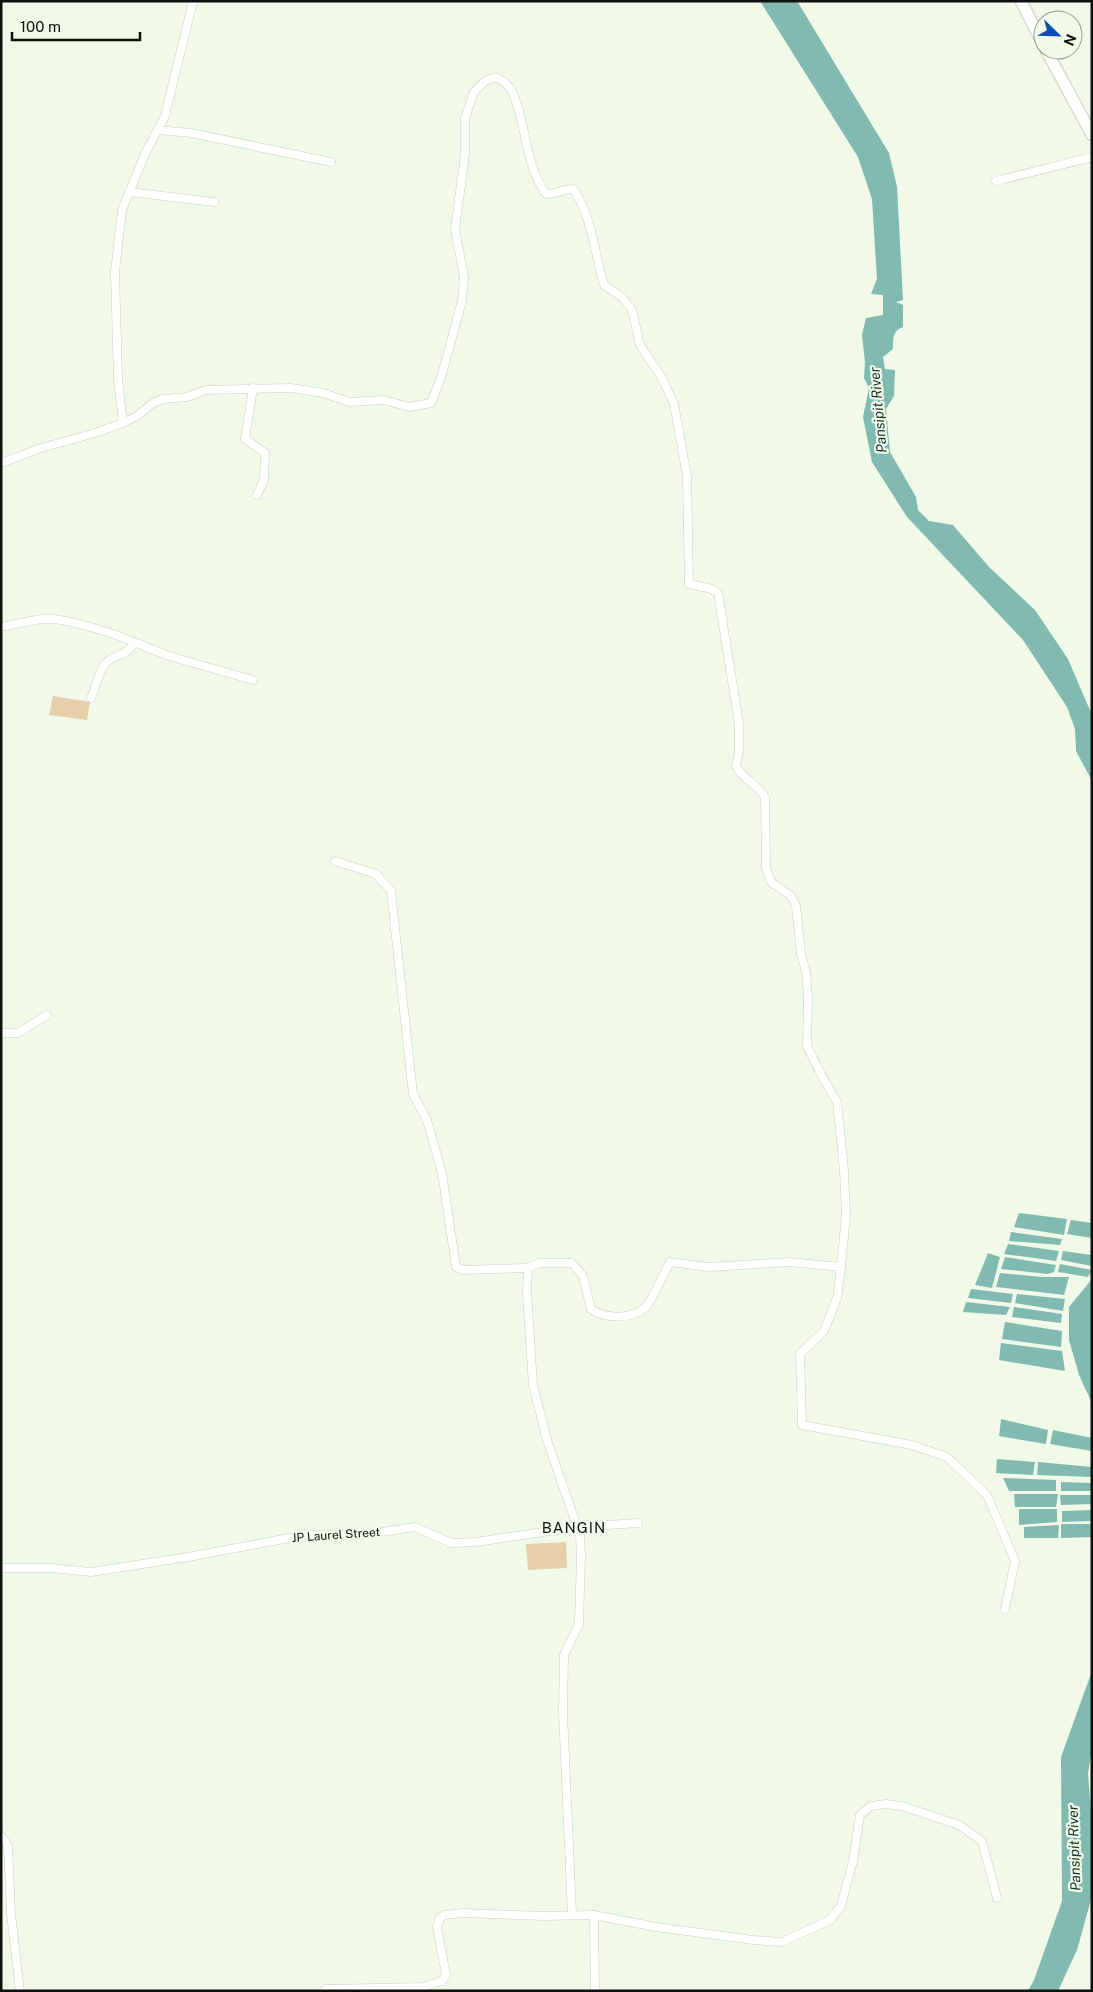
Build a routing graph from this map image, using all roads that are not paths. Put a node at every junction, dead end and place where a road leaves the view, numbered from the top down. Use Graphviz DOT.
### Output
graph roads {
  1 [pos="193,1"];
  2 [pos="1021,1"];
  3 [pos="1033,24"];
  4 [pos="1051,60"];
  5 [pos="158,130"];
  6 [pos="1092,135"];
  7 [pos="1092,156"];
  8 [pos="331,162"];
  9 [pos="996,181"];
  10 [pos="129,192"];
  11 [pos="214,202"];
  12 [pos="253,388"];
  13 [pos="123,423"];
  14 [pos="1,463"];
  15 [pos="257,495"];
  16 [pos="1,627"];
  17 [pos="134,642"];
  18 [pos="253,680"];
  19 [pos="92,698"];
  20 [pos="335,861"];
  21 [pos="47,1015"];
  22 [pos="1,1033"];
  23 [pos="841,1267"];
  24 [pos="528,1268"];
  25 [pos="638,1523"];
  26 [pos="576,1527"];
  27 [pos="1,1568"];
  28 [pos="1005,1610"];
  29 [pos="1,1836"];
  30 [pos="997,1898"];
  31 [pos="572,1914"];
  32 [pos="594,1915"];
  33 [pos="20,1991"];
  34 [pos="323,1991"];
  35 [pos="595,1991"];
  1 -- 5 [label="street"];
  2 -- 3 [label="main road"];
  4 -- 6 [label="main road"];
  5 -- 8 [label="street"];
  5 -- 10 [label="street"];
  7 -- 9 [label="street"];
  10 -- 11 [label="street"];
  10 -- 13 [label="street"];
  12 -- 13 [label="street"];
  12 -- 15 [label="street"];
  12 -- 23 [label="street"];
  13 -- 14 [label="street"];
  16 -- 17 [label="street"];
  17 -- 18 [label="street"];
  17 -- 19 [label="street"];
  20 -- 24 [label="street"];
  21 -- 22 [label="street"];
  23 -- 24 [label="street"];
  23 -- 28 [label="street"];
  24 -- 26 [label="street"];
  25 -- 26 [label="street, JP Laurel Street"];
  26 -- 27 [label="street, JP Laurel Street"];
  26 -- 31 [label="street"];
  29 -- 33 [label="street"];
  30 -- 32 [label="street"];
  31 -- 32 [label="street"];
  31 -- 34 [label="street"];
  32 -- 35 [label="street"];
}
